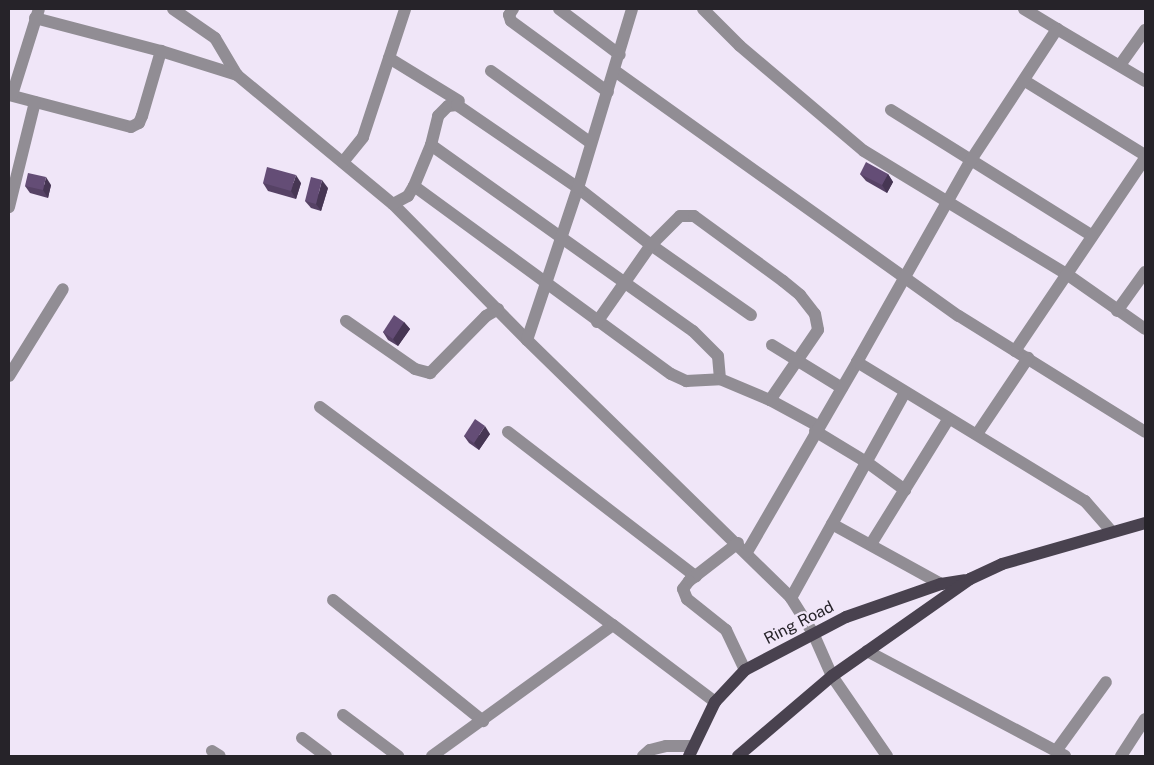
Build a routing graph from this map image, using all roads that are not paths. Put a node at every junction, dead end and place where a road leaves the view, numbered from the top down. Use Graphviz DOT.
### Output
graph roads {
  1 [pos="173,9"];
  2 [pos="405,9"];
  3 [pos="513,9"];
  4 [pos="559,9"];
  5 [pos="632,9"];
  6 [pos="703,9"];
  7 [pos="1024,9"];
  8 [pos="37,13"];
  9 [pos="1058,29"];
  10 [pos="1145,30"];
  11 [pos="161,51"];
  12 [pos="620,55"];
  13 [pos="389,58"];
  14 [pos="1120,65"];
  15 [pos="615,71"];
  16 [pos="491,72"];
  17 [pos="237,74"];
  18 [pos="1025,80"];
  19 [pos="1145,82"];
  20 [pos="608,92"];
  21 [pos="10,95"];
  22 [pos="458,101"];
  23 [pos="35,102"];
  24 [pos="891,110"];
  25 [pos="591,143"];
  26 [pos="431,145"];
  27 [pos="1145,156"];
  28 [pos="971,160"];
  29 [pos="343,162"];
  30 [pos="414,186"];
  31 [pos="578,188"];
  32 [pos="946,203"];
  33 [pos="393,204"];
  34 [pos="9,207"];
  35 [pos="1091,235"];
  36 [pos="561,236"];
  37 [pos="651,245"];
  38 [pos="1145,272"];
  39 [pos="1068,275"];
  40 [pos="905,278"];
  41 [pos="626,282"];
  42 [pos="545,284"];
  43 [pos="63,289"];
  44 [pos="498,309"];
  45 [pos="1117,311"];
  46 [pos="751,315"];
  47 [pos="346,321"];
  48 [pos="597,322"];
  49 [pos="1145,329"];
  50 [pos="527,340"];
  51 [pos="772,345"];
  52 [pos="1015,351"];
  53 [pos="1028,358"];
  54 [pos="797,360"];
  55 [pos="857,362"];
  56 [pos="9,376"];
  57 [pos="720,379"];
  58 [pos="842,388"];
  59 [pos="905,392"];
  60 [pos="770,400"];
  61 [pos="320,407"];
  62 [pos="948,420"];
  63 [pos="816,429"];
  64 [pos="508,432"];
  65 [pos="1145,432"];
  66 [pos="977,434"];
  67 [pos="868,463"];
  68 [pos="906,490"];
  69 [pos="1145,523"];
  70 [pos="832,524"];
  71 [pos="1112,532"];
  72 [pos="870,544"];
  73 [pos="742,547"];
  74 [pos="696,577"];
  75 [pos="970,579"];
  76 [pos="941,584"];
  77 [pos="791,598"];
  78 [pos="333,600"];
  79 [pos="613,625"];
  80 [pos="813,633"];
  81 [pos="867,651"];
  82 [pos="745,670"];
  83 [pos="832,676"];
  84 [pos="1106,682"];
  85 [pos="715,702"];
  86 [pos="344,716"];
  87 [pos="1145,719"];
  88 [pos="483,721"];
  89 [pos="302,738"];
  90 [pos="691,751"];
  91 [pos="1060,754"];
  92 [pos="326,756"];
  93 [pos="398,756"];
  94 [pos="432,756"];
  95 [pos="643,756"];
  96 [pos="738,756"];
  97 [pos="887,756"];
  98 [pos="1121,756"];
  1 -- 17 [label="street"];
  2 -- 13 [label="street"];
  3 -- 20 [label="street"];
  4 -- 12 [label="street"];
  5 -- 12 [label="street"];
  6 -- 32 [label="street"];
  7 -- 9 [label="street"];
  8 -- 11 [label="street"];
  8 -- 21 [label="street"];
  9 -- 14 [label="street"];
  9 -- 18 [label="street"];
  10 -- 14 [label="street"];
  11 -- 17 [label="street"];
  11 -- 23 [label="street"];
  12 -- 15 [label="street"];
  13 -- 22 [label="street"];
  13 -- 29 [label="street"];
  14 -- 19 [label="street"];
  15 -- 20 [label="street"];
  15 -- 40 [label="street"];
  16 -- 25 [label="street"];
  17 -- 29 [label="street"];
  18 -- 27 [label="street"];
  18 -- 28 [label="street"];
  20 -- 25 [label="street"];
  21 -- 23 [label="street"];
  23 -- 34 [label="street"];
  24 -- 28 [label="street"];
  25 -- 31 [label="street"];
  26 -- 30 [label="street"];
  26 -- 31 [label="street"];
  26 -- 36 [label="street"];
  27 -- 35 [label="street"];
  28 -- 32 [label="street"];
  28 -- 35 [label="street"];
  29 -- 33 [label="street"];
  30 -- 33 [label="street"];
  30 -- 42 [label="street"];
  31 -- 36 [label="street"];
  31 -- 37 [label="street"];
  32 -- 39 [label="street"];
  32 -- 40 [label="street"];
  33 -- 44 [label="street"];
  35 -- 39 [label="street"];
  36 -- 41 [label="street"];
  36 -- 42 [label="street"];
  37 -- 41 [label="street"];
  37 -- 46 [label="street"];
  37 -- 54 [label="street"];
  38 -- 45 [label="street"];
  39 -- 45 [label="street"];
  39 -- 52 [label="street"];
  40 -- 52 [label="street"];
  40 -- 55 [label="street"];
  41 -- 48 [label="street"];
  41 -- 57 [label="street"];
  42 -- 48 [label="street"];
  42 -- 50 [label="street"];
  43 -- 56 [label="street"];
  44 -- 47 [label="street"];
  44 -- 50 [label="street"];
  45 -- 49 [label="street"];
  48 -- 57 [label="street"];
  50 -- 73 [label="street"];
  51 -- 54 [label="street"];
  52 -- 53 [label="street"];
  53 -- 65 [label="street"];
  53 -- 66 [label="street"];
  54 -- 58 [label="street"];
  54 -- 60 [label="street"];
  55 -- 58 [label="street"];
  55 -- 59 [label="street"];
  57 -- 60 [label="street"];
  58 -- 63 [label="street"];
  59 -- 62 [label="street"];
  59 -- 67 [label="street"];
  60 -- 63 [label="street"];
  61 -- 79 [label="street"];
  62 -- 66 [label="street"];
  62 -- 68 [label="street"];
  63 -- 67 [label="street"];
  63 -- 73 [label="street"];
  64 -- 74 [label="street"];
  66 -- 71 [label="street"];
  67 -- 68 [label="street"];
  67 -- 70 [label="street"];
  68 -- 72 [label="street"];
  69 -- 71 [label="main road, Ring Road"];
  70 -- 72 [label="street"];
  70 -- 77 [label="street"];
  71 -- 75 [label="main road, Ring Road"];
  72 -- 76 [label="street"];
  73 -- 74 [label="street"];
  73 -- 77 [label="street"];
  74 -- 82 [label="street"];
  75 -- 76 [label="main road, Ring Road"];
  75 -- 81 [label="main road, Ring Road"];
  76 -- 80 [label="main road, Ring Road"];
  77 -- 80 [label="street"];
  78 -- 88 [label="street"];
  79 -- 85 [label="street"];
  79 -- 88 [label="street"];
  80 -- 82 [label="main road, Ring Road"];
  80 -- 83 [label="street"];
  81 -- 83 [label="main road, Ring Road"];
  81 -- 91 [label="street"];
  82 -- 85 [label="main road, Ring Road"];
  83 -- 96 [label="main road, Ring Road"];
  83 -- 97 [label="street"];
  84 -- 91 [label="street"];
  85 -- 90 [label="main road, Ring Road"];
  86 -- 93 [label="street"];
  87 -- 98 [label="street"];
  88 -- 94 [label="street"];
  89 -- 92 [label="street"];
  90 -- 95 [label="street"];
}
